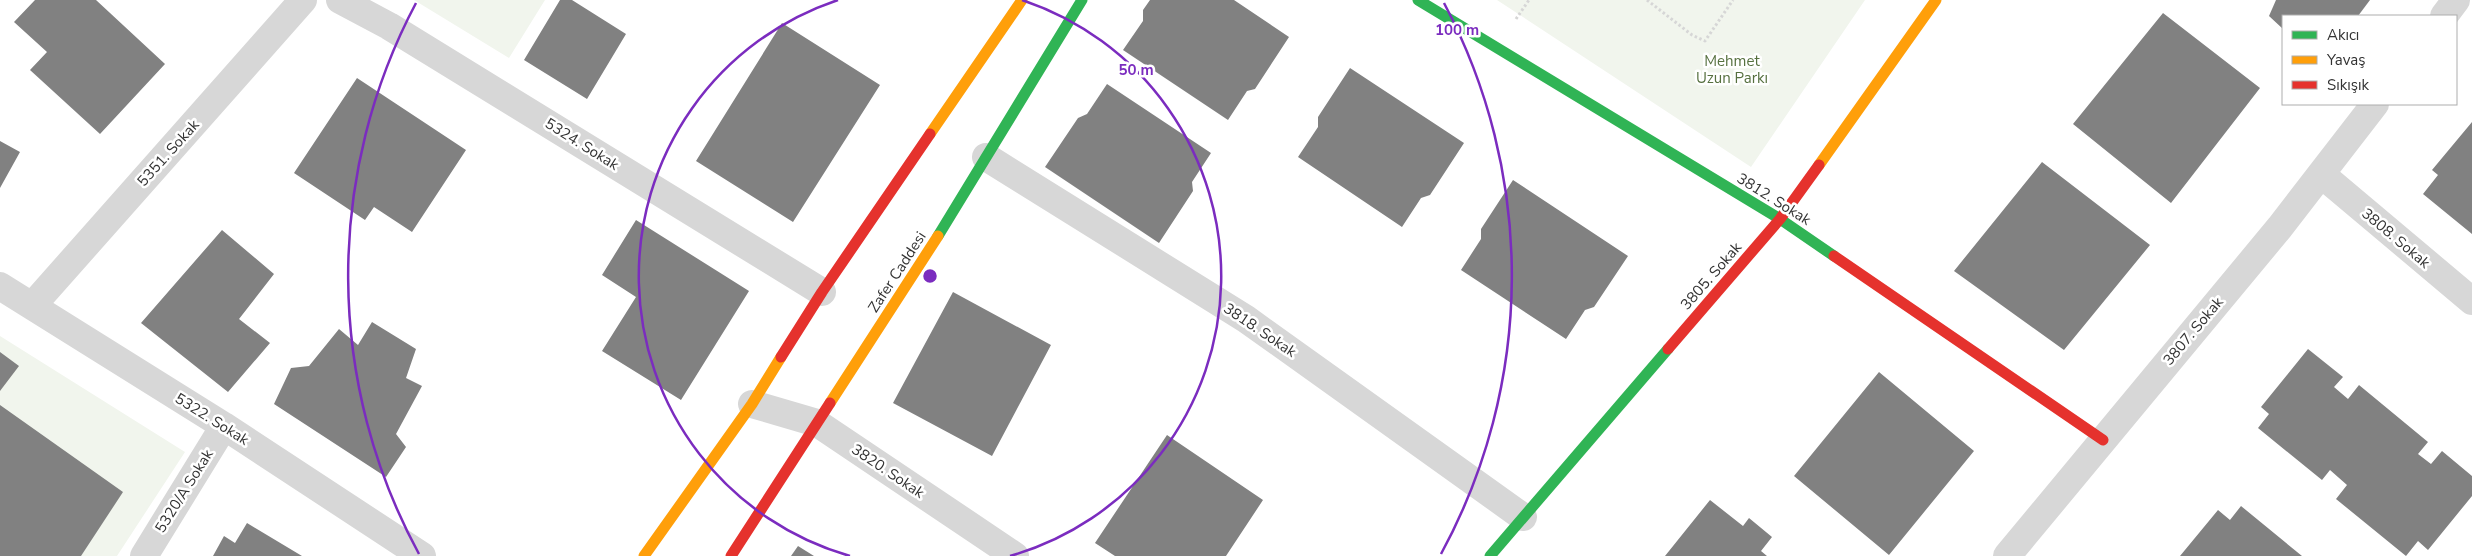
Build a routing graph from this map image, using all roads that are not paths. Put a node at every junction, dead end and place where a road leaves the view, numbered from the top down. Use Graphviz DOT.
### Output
graph roads {
  1 [pos="304,0"];
  2 [pos="340,0"];
  3 [pos="1022,0"];
  4 [pos="1082,0"];
  5 [pos="1418,0"];
  6 [pos="1936,0"];
  7 [pos="2456,0"];
  8 [pos="2445,15"];
  9 [pos="2374,105"];
  10 [pos="986,157"];
  11 [pos="2320,174"];
  12 [pos="1780,219"];
  13 [pos="0,286"];
  14 [pos="822,292"];
  15 [pos="2472,301"];
  16 [pos="32,306"];
  17 [pos="752,404"];
  18 [pos="817,423"];
  19 [pos="224,426"];
  20 [pos="2103,440"];
  21 [pos="1523,518"];
  22 [pos="2011,554"];
  23 [pos="144,556"];
  24 [pos="422,556"];
  25 [pos="644,556"];
  26 [pos="731,556"];
  27 [pos="1015,556"];
  28 [pos="1490,556"];
  1 -- 16 [label="street, 5351. Sokak"];
  2 -- 14 [label="street, 5324. Sokak"];
  3 -- 14 [label="street"];
  4 -- 10 [label="street, Zafer Caddesi"];
  5 -- 12 [label="street, 3812. Sokak"];
  6 -- 12 [label="street, 3805. Sokak"];
  7 -- 8 [label="street"];
  9 -- 11 [label="street, 3807. Sokak"];
  10 -- 18 [label="street, Zafer Caddesi"];
  10 -- 21 [label="street, 3818. Sokak"];
  11 -- 15 [label="street, 3808. Sokak"];
  11 -- 20 [label="street, 3807. Sokak"];
  12 -- 20 [label="street, 3812. Sokak"];
  12 -- 21 [label="street, 3805. Sokak"];
  13 -- 16 [label="street, 5322. Sokak"];
  14 -- 17 [label="street"];
  16 -- 19 [label="street, 5322. Sokak"];
  17 -- 18 [label="street, 3820. Sokak"];
  17 -- 25 [label="street"];
  18 -- 26 [label="street, Zafer Caddesi"];
  18 -- 27 [label="street, 3820. Sokak"];
  19 -- 23 [label="street, 5320/A Sokak"];
  19 -- 24 [label="street, 5322. Sokak"];
  20 -- 22 [label="street, 3807. Sokak"];
  21 -- 28 [label="street, 3805. Sokak"];
}
